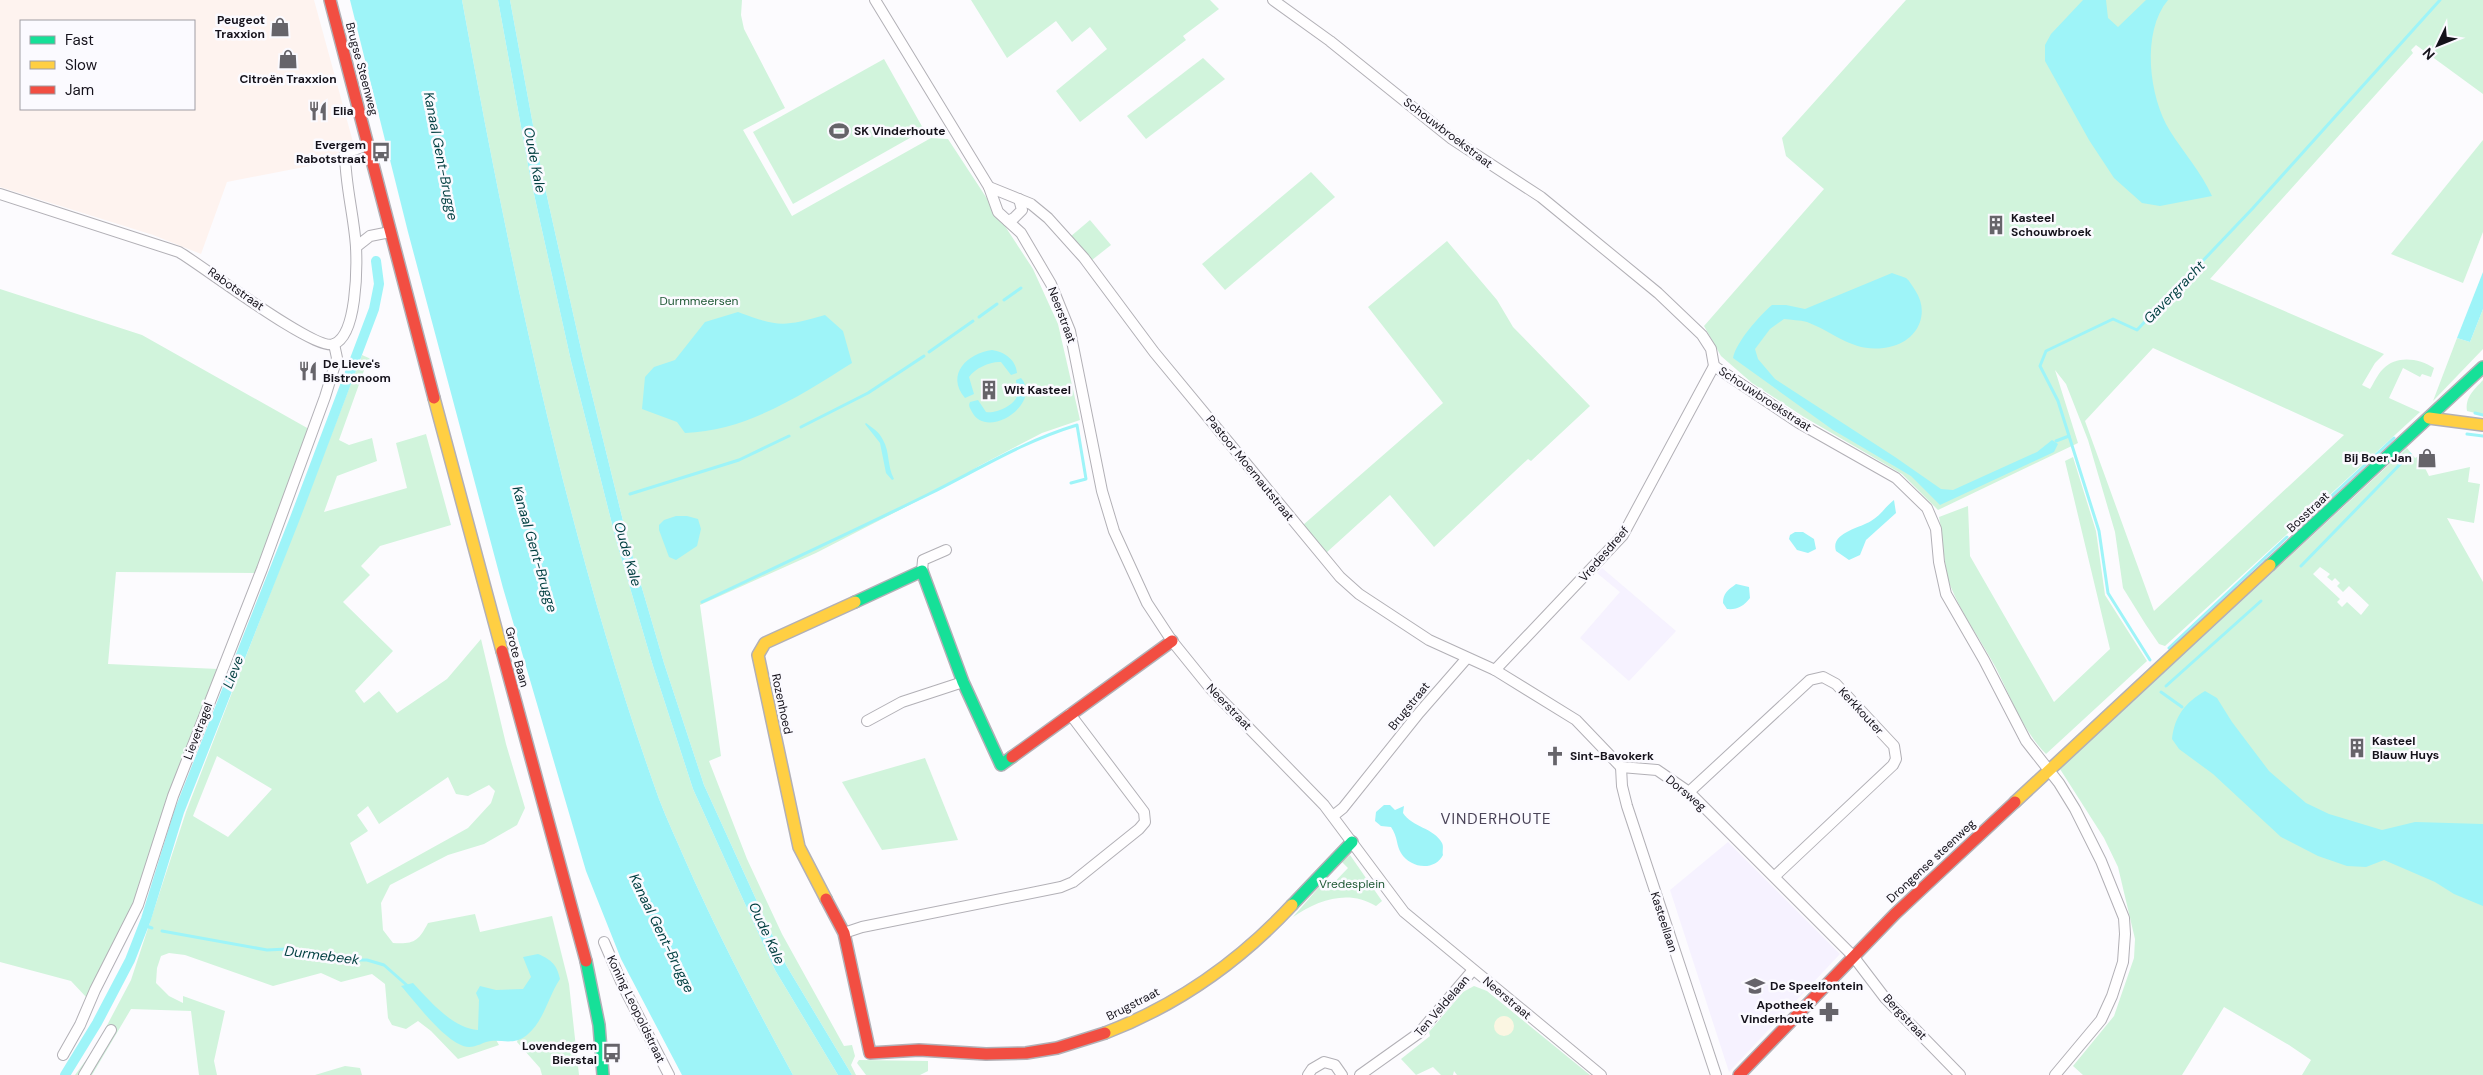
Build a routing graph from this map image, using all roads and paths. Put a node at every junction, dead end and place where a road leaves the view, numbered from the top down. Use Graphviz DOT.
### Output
graph roads {
  1 [pos="330,0"];
  2 [pos="875,0"];
  3 [pos="1273,0"];
  4 [pos="368,145"];
  5 [pos="990,187"];
  6 [pos="0,194"];
  7 [pos="1005,194"];
  8 [pos="1019,199"];
  9 [pos="997,203"];
  10 [pos="1016,215"];
  11 [pos="1048,218"];
  12 [pos="390,232"];
  13 [pos="356,247"];
  14 [pos="394,248"];
  15 [pos="334,344"];
  16 [pos="1714,366"];
  17 [pos="2483,367"];
  18 [pos="2429,418"];
  19 [pos="2483,425"];
  20 [pos="946,550"];
  21 [pos="922,571"];
  22 [pos="1172,641"];
  23 [pos="1467,658"];
  24 [pos="1495,670"];
  25 [pos="2151,677"];
  26 [pos="963,682"];
  27 [pos="1070,714"];
  28 [pos="867,721"];
  29 [pos="1621,767"];
  30 [pos="2048,770"];
  31 [pos="1689,792"];
  32 [pos="1333,816"];
  33 [pos="1352,842"];
  34 [pos="1775,876"];
  35 [pos="844,933"];
  36 [pos="604,942"];
  37 [pos="1853,956"];
  38 [pos="1473,970"];
  39 [pos="111,1030"];
  40 [pos="870,1052"];
  41 [pos="63,1055"];
  42 [pos="84,1075"];
  43 [pos="603,1075"];
  44 [pos="669,1075"];
  45 [pos="1308,1075"];
  46 [pos="1342,1075"];
  47 [pos="1360,1075"];
  48 [pos="1601,1075"];
  49 [pos="1716,1075"];
  50 [pos="1739,1075"];
  51 [pos="1960,1075"];
  52 [pos="2055,1075"];
  1 -- 4 [label="street, Brugse Steenweg"];
  2 -- 5 [label="street, Neerstraat"];
  3 -- 16 [label="street, Schouwbroekstraat"];
  4 -- 12 [label="street, Brugse Steenweg"];
  4 -- 13 [label="street"];
  5 -- 7 [label="street"];
  5 -- 9 [label="street, Neerstraat"];
  6 -- 15 [label="street, Rabotstraat"];
  7 -- 8 [label="street"];
  7 -- 9 [label="street"];
  8 -- 10 [label="street, Neerstraat"];
  8 -- 11 [label="street, Pastoor Moernautstraat"];
  9 -- 10 [label="street, Neerstraat"];
  10 -- 11 [label="street, Pastoor Moernautstraat"];
  10 -- 22 [label="street, Neerstraat"];
  11 -- 23 [label="street, Pastoor Moernautstraat"];
  12 -- 13 [label="street"];
  12 -- 14 [label="street, Brugse Steenweg"];
  13 -- 15 [label="street"];
  14 -- 43 [label="street, Grote Baan"];
  15 -- 41 [label="street, Lievetragel"];
  16 -- 24 [label="street, Vredesdreef"];
  16 -- 30 [label="street, Schouwbroekstraat"];
  17 -- 18 [label="street, Bosstraat"];
  18 -- 19 [label="street"];
  18 -- 25 [label="street, Bosstraat"];
  20 -- 21 [label="street, Rozenhoed"];
  21 -- 26 [label="street"];
  21 -- 35 [label="street, Rozenhoed"];
  22 -- 27 [label="street"];
  22 -- 32 [label="street, Neerstraat"];
  23 -- 24 [label="street, Pastoor Moernautstraat"];
  23 -- 32 [label="street, Brugstraat"];
  24 -- 29 [label="street"];
  25 -- 30 [label="street, Drongense steenweg"];
  26 -- 27 [label="street"];
  26 -- 28 [label="street"];
  27 -- 35 [label="street"];
  29 -- 31 [label="street, Dorsweg"];
  29 -- 49 [label="street, Kasteellaan"];
  30 -- 37 [label="street, Drongense steenweg"];
  30 -- 52 [label="street, Schouwbroekstraat"];
  31 -- 34 [label="street, Dorsweg"];
  31 -- 34 [label="street, Kerkkouter"];
  32 -- 33 [label="street, Neerstraat"];
  33 -- 38 [label="street, Neerstraat"];
  33 -- 40 [label="street, Brugstraat"];
  34 -- 37 [label="street, Dorsweg"];
  35 -- 40 [label="street, Rozenhoed"];
  36 -- 44 [label="street, Koning Leopoldstraat"];
  37 -- 50 [label="street, Drongense steenweg"];
  37 -- 51 [label="street, Bergstraat"];
  38 -- 47 [label="street, Ten Veldelaan"];
  38 -- 48 [label="street, Neerstraat"];
  39 -- 42 [label="street"];
  45 -- 46 [label="street"];
}
